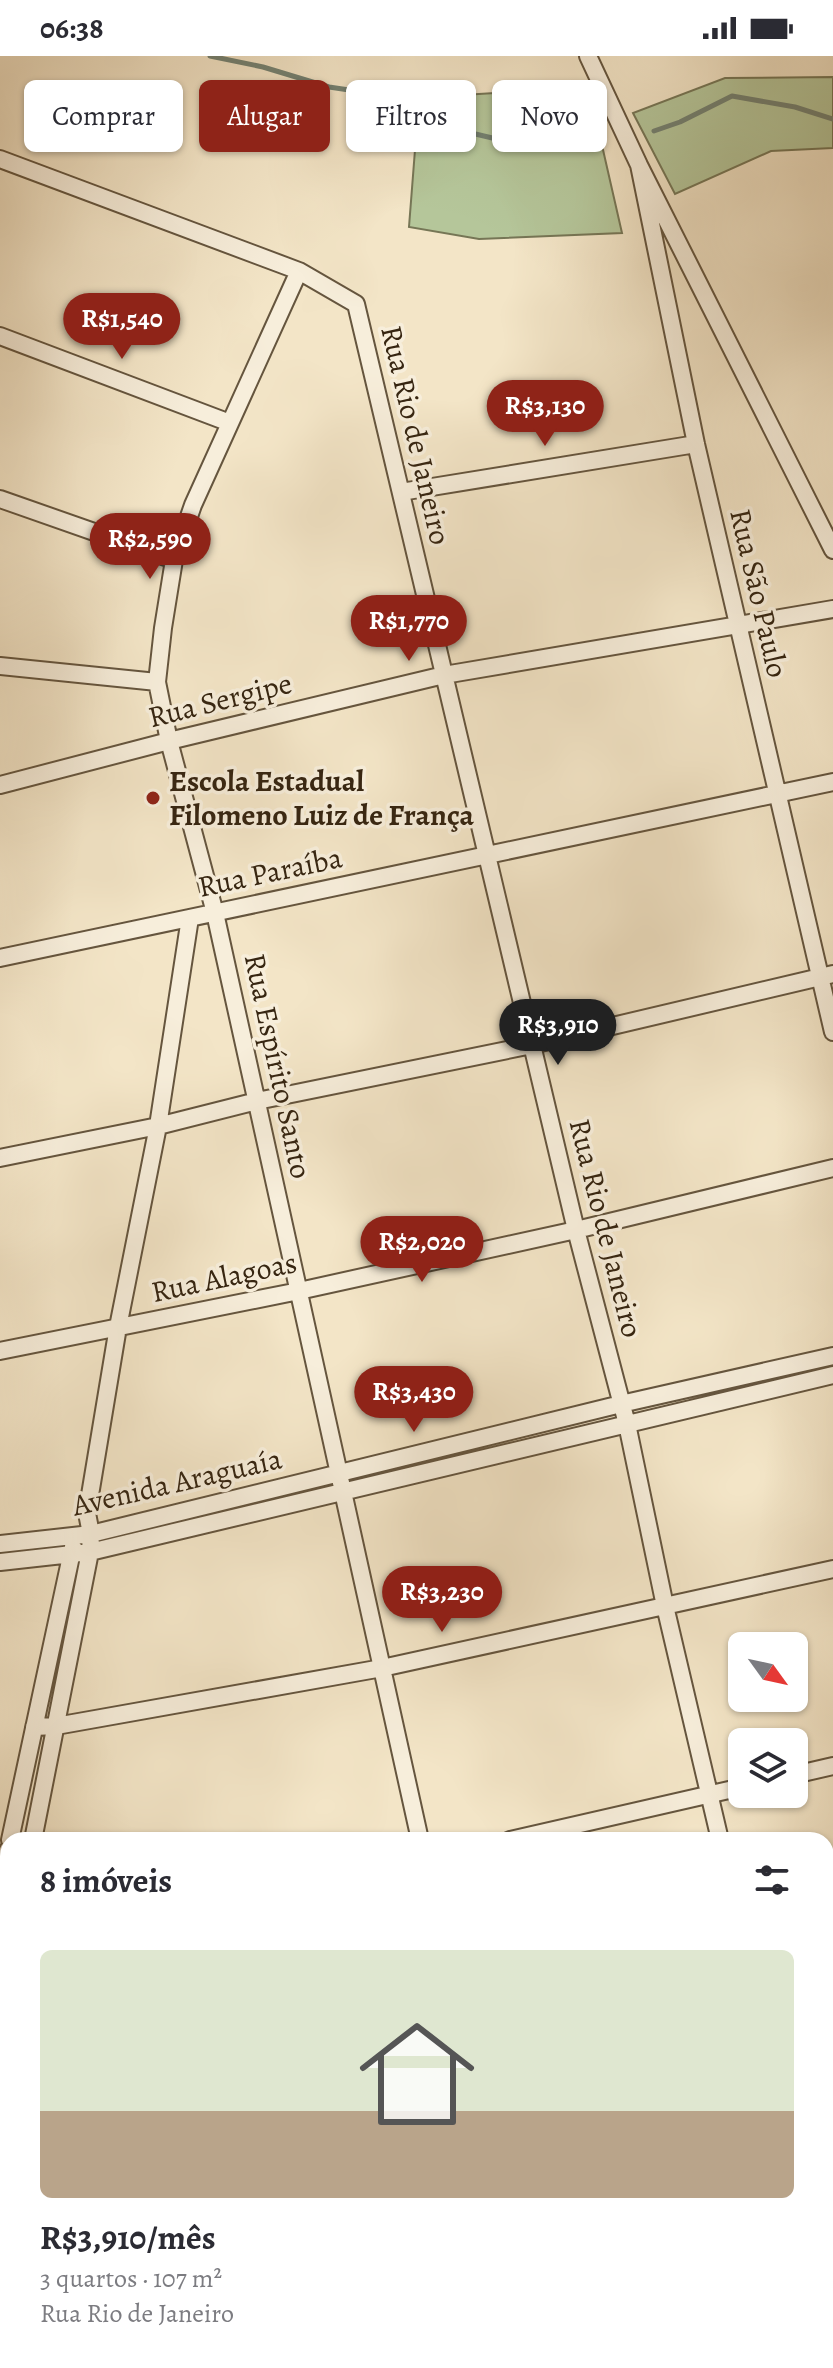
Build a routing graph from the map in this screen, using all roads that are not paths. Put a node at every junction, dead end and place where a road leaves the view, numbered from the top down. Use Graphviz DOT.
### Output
graph roads {
  1 [pos="588,56"];
  2 [pos="0,159"];
  3 [pos="639,165"];
  4 [pos="299,271"];
  5 [pos="0,336"];
  6 [pos="230,423"];
  7 [pos="696,444"];
  8 [pos="401,492"];
  9 [pos="0,499"];
  10 [pos="833,550"];
  11 [pos="174,560"];
  12 [pos="833,609"];
  13 [pos="738,627"];
  14 [pos="0,666"];
  15 [pos="444,675"];
  16 [pos="157,682"];
  17 [pos="169,741"];
  18 [pos="833,782"];
  19 [pos="0,785"];
  20 [pos="777,794"];
  21 [pos="487,855"];
  22 [pos="215,913"];
  23 [pos="190,918"];
  24 [pos="0,958"];
  25 [pos="827,976"];
  26 [pos="833,1032"];
  27 [pos="532,1045"];
  28 [pos="257,1101"];
  29 [pos="158,1126"];
  30 [pos="0,1158"];
  31 [pos="833,1168"];
  32 [pos="576,1230"];
  33 [pos="299,1291"];
  34 [pos="118,1327"];
  35 [pos="0,1351"];
  36 [pos="833,1356"];
  37 [pos="833,1375"];
  38 [pos="621,1404"];
  39 [pos="627,1424"];
  40 [pos="339,1473"];
  41 [pos="344,1493"];
  42 [pos="83,1535"];
  43 [pos="0,1544"];
  44 [pos="90,1552"];
  45 [pos="71,1555"];
  46 [pos="0,1562"];
  47 [pos="833,1569"];
  48 [pos="665,1606"];
  49 [pos="382,1668"];
  50 [pos="56,1726"];
  51 [pos="34,1727"];
  52 [pos="833,1766"];
  53 [pos="808,1772"];
  54 [pos="728,1790"];
  55 [pos="709,1795"];
  56 [pos="12,1832"];
  57 [pos="35,1832"];
  58 [pos="418,1832"];
  59 [pos="545,1832"];
  60 [pos="718,1832"];
  1 -- 3 [label="street"];
  2 -- 4 [label="street"];
  3 -- 7 [label="street, Rua São Paulo"];
  3 -- 10 [label="street"];
  4 -- 6 [label="street, Rua Espírito Santo"];
  4 -- 8 [label="street, Rua Rio de Janeiro"];
  5 -- 6 [label="street"];
  6 -- 11 [label="street, Rua Espírito Santo"];
  7 -- 8 [label="street"];
  7 -- 13 [label="street, Rua São Paulo"];
  8 -- 15 [label="street, Rua Rio de Janeiro"];
  9 -- 11 [label="street"];
  11 -- 16 [label="street, Rua Espírito Santo"];
  12 -- 13 [label="street, Rua Sergipe"];
  13 -- 15 [label="street, Rua Sergipe"];
  13 -- 20 [label="street, Rua São Paulo"];
  14 -- 16 [label="street"];
  15 -- 17 [label="street, Rua Sergipe"];
  15 -- 21 [label="street, Rua Rio de Janeiro"];
  16 -- 17 [label="street, Rua Espírito Santo"];
  17 -- 19 [label="street, Rua Sergipe"];
  17 -- 22 [label="street, Rua Espírito Santo"];
  18 -- 20 [label="street, Rua Paraíba"];
  20 -- 21 [label="street, Rua Paraíba"];
  20 -- 25 [label="street, Rua São Paulo"];
  21 -- 22 [label="street, Rua Paraíba"];
  21 -- 27 [label="street, Rua Rio de Janeiro"];
  22 -- 23 [label="street, Rua Paraíba"];
  22 -- 28 [label="street, Rua Espírito Santo"];
  23 -- 24 [label="street, Rua Paraíba"];
  23 -- 29 [label="street"];
  25 -- 26 [label="street, Rua São Paulo"];
  25 -- 27 [label="street"];
  27 -- 28 [label="street"];
  27 -- 32 [label="street, Rua Rio de Janeiro"];
  28 -- 29 [label="street"];
  28 -- 33 [label="street, Rua Espírito Santo"];
  29 -- 30 [label="street"];
  29 -- 34 [label="street"];
  31 -- 32 [label="street, Rua Alagoas"];
  32 -- 33 [label="street, Rua Alagoas"];
  32 -- 38 [label="street, Rua Rio de Janeiro"];
  33 -- 34 [label="street, Rua Alagoas"];
  33 -- 40 [label="street, Rua Espírito Santo"];
  34 -- 35 [label="street, Rua Alagoas"];
  34 -- 42 [label="street"];
  36 -- 38 [label="street, Avenida Araguaía"];
  37 -- 39 [label="street, Avenida Araguaía"];
  38 -- 39 [label="street, Rua Rio de Janeiro"];
  38 -- 40 [label="street, Avenida Araguaía"];
  39 -- 41 [label="street, Avenida Araguaía"];
  39 -- 48 [label="street, Rua Rio de Janeiro"];
  40 -- 41 [label="street, Rua Espírito Santo"];
  40 -- 42 [label="street, Avenida Araguaía"];
  41 -- 44 [label="street, Avenida Araguaía"];
  41 -- 49 [label="street, Rua Espírito Santo"];
  42 -- 43 [label="street, Avenida Araguaía"];
  42 -- 44 [label="street"];
  42 -- 45 [label="street"];
  44 -- 45 [label="street, Avenida Araguaía"];
  44 -- 50 [label="street"];
  45 -- 46 [label="street, Avenida Araguaía"];
  45 -- 51 [label="street"];
  47 -- 48 [label="street"];
  48 -- 49 [label="street"];
  48 -- 55 [label="street, Rua Rio de Janeiro"];
  49 -- 50 [label="street"];
  49 -- 58 [label="street, Rua Espírito Santo"];
  50 -- 51 [label="street"];
  50 -- 57 [label="street"];
  51 -- 56 [label="street"];
  52 -- 53 [label="street"];
  54 -- 55 [label="street"];
  55 -- 59 [label="street"];
  55 -- 60 [label="street, Rua Rio de Janeiro"];
}
